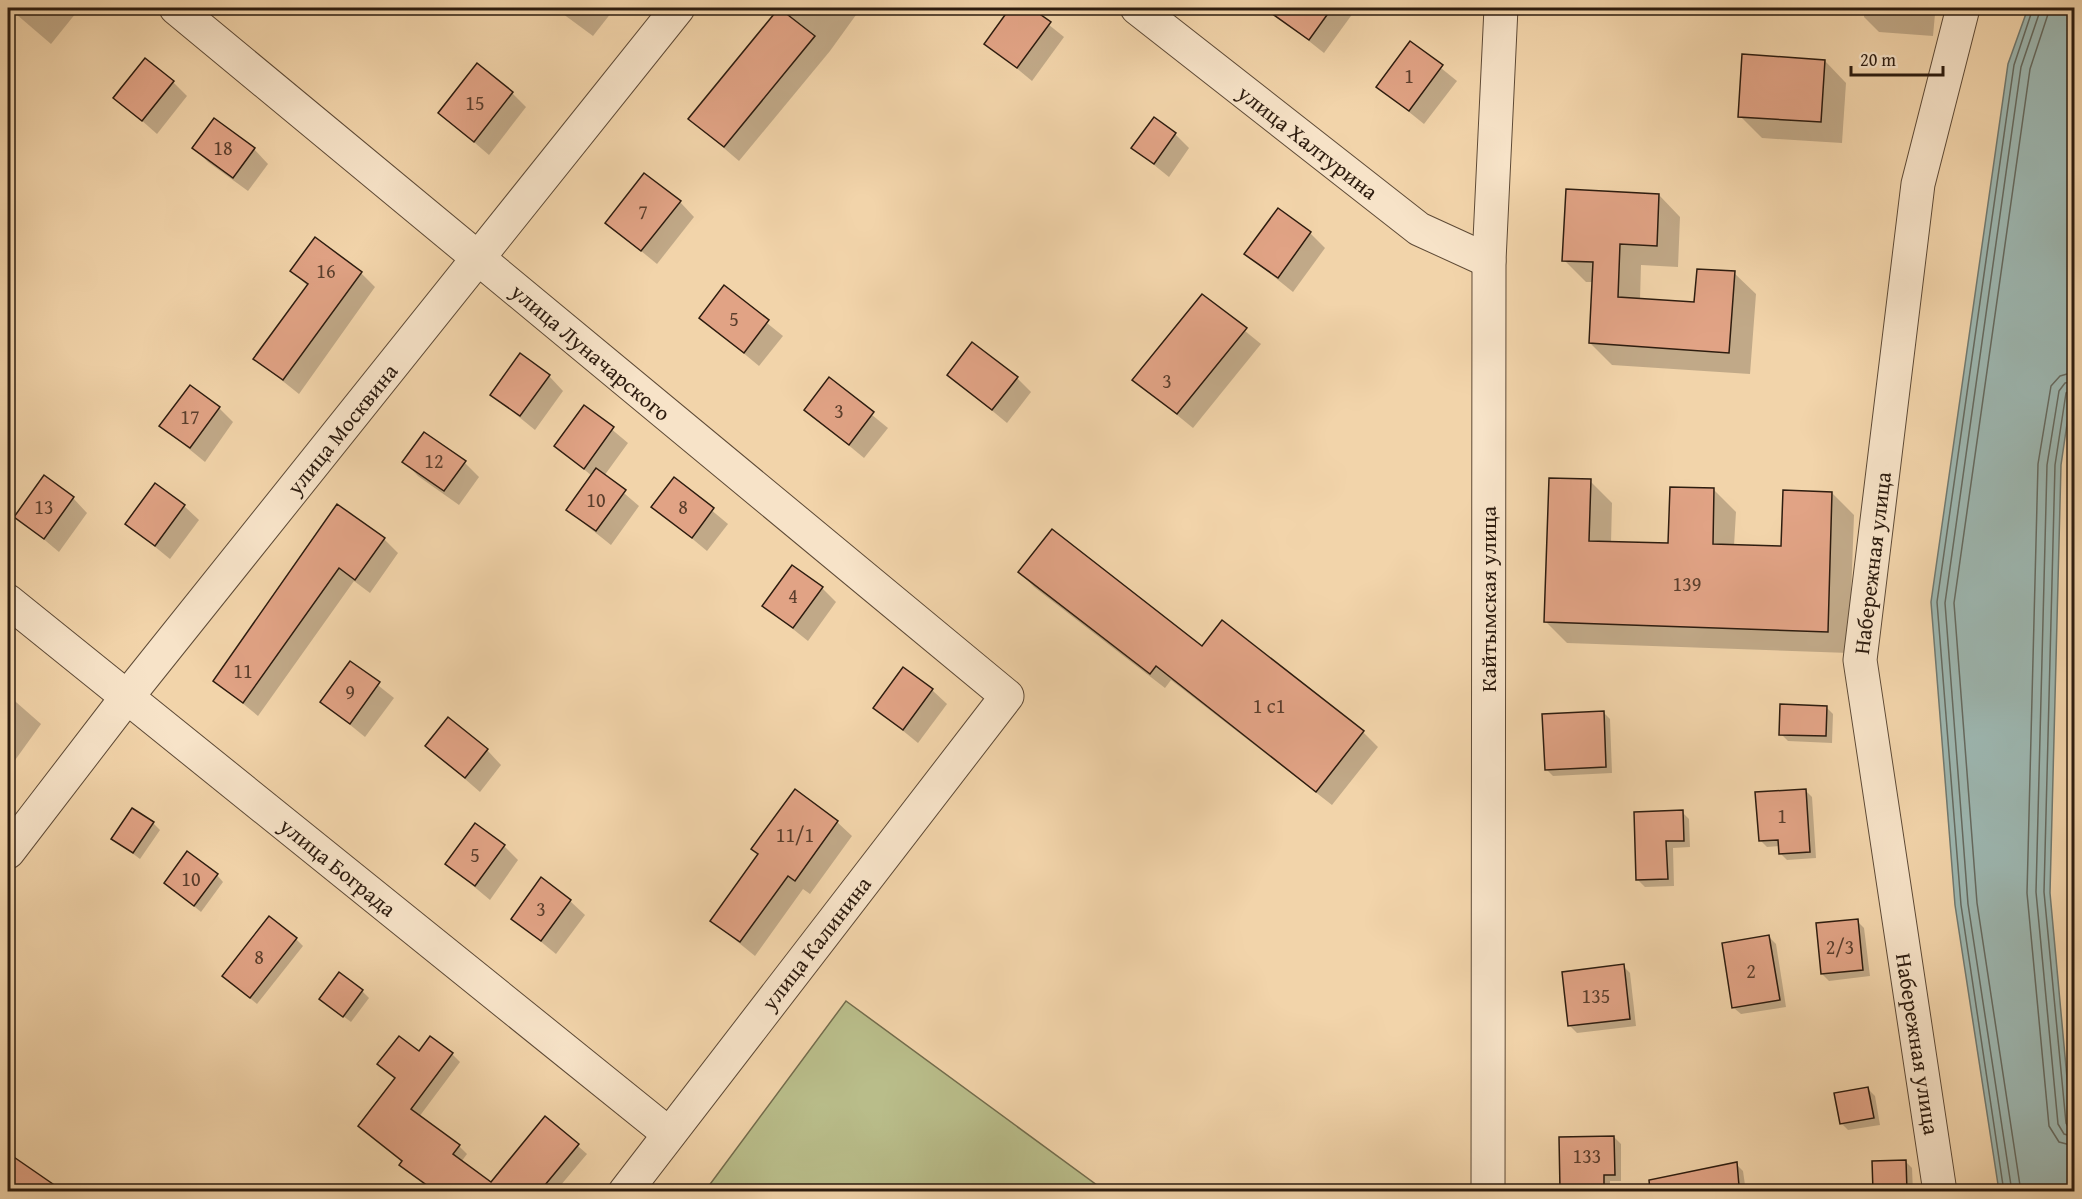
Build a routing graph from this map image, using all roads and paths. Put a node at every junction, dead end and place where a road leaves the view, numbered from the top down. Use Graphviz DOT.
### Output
graph roads {
  1 [pos="176,8"];
  2 [pos="678,8"];
  3 [pos="1137,8"];
  4 [pos="1501,8"];
  5 [pos="1963,8"];
  6 [pos="479,259"];
  7 [pos="1489,261"];
  8 [pos="8,601"];
  9 [pos="1007,696"];
  10 [pos="127,697"];
  11 [pos="8,852"];
  12 [pos="669,1134"];
  13 [pos="626,1191"];
  14 [pos="1488,1191"];
  15 [pos="1940,1191"];
  1 -- 6 [label="street, улица Луначарского"];
  2 -- 6 [label="street, улица Москвина"];
  3 -- 7 [label="street, улица Халтурина"];
  4 -- 7 [label="street, Кайтымская улица"];
  5 -- 15 [label="street, Набережная улица"];
  6 -- 9 [label="street, улица Луначарского"];
  6 -- 10 [label="street, улица Москвина"];
  7 -- 14 [label="street, Кайтымская улица"];
  8 -- 10 [label="street, улица Бограда"];
  9 -- 12 [label="street, улица Калинина"];
  10 -- 11 [label="street, улица Москвина"];
  10 -- 12 [label="street, улица Бограда"];
  12 -- 13 [label="street, улица Калинина"];
}
